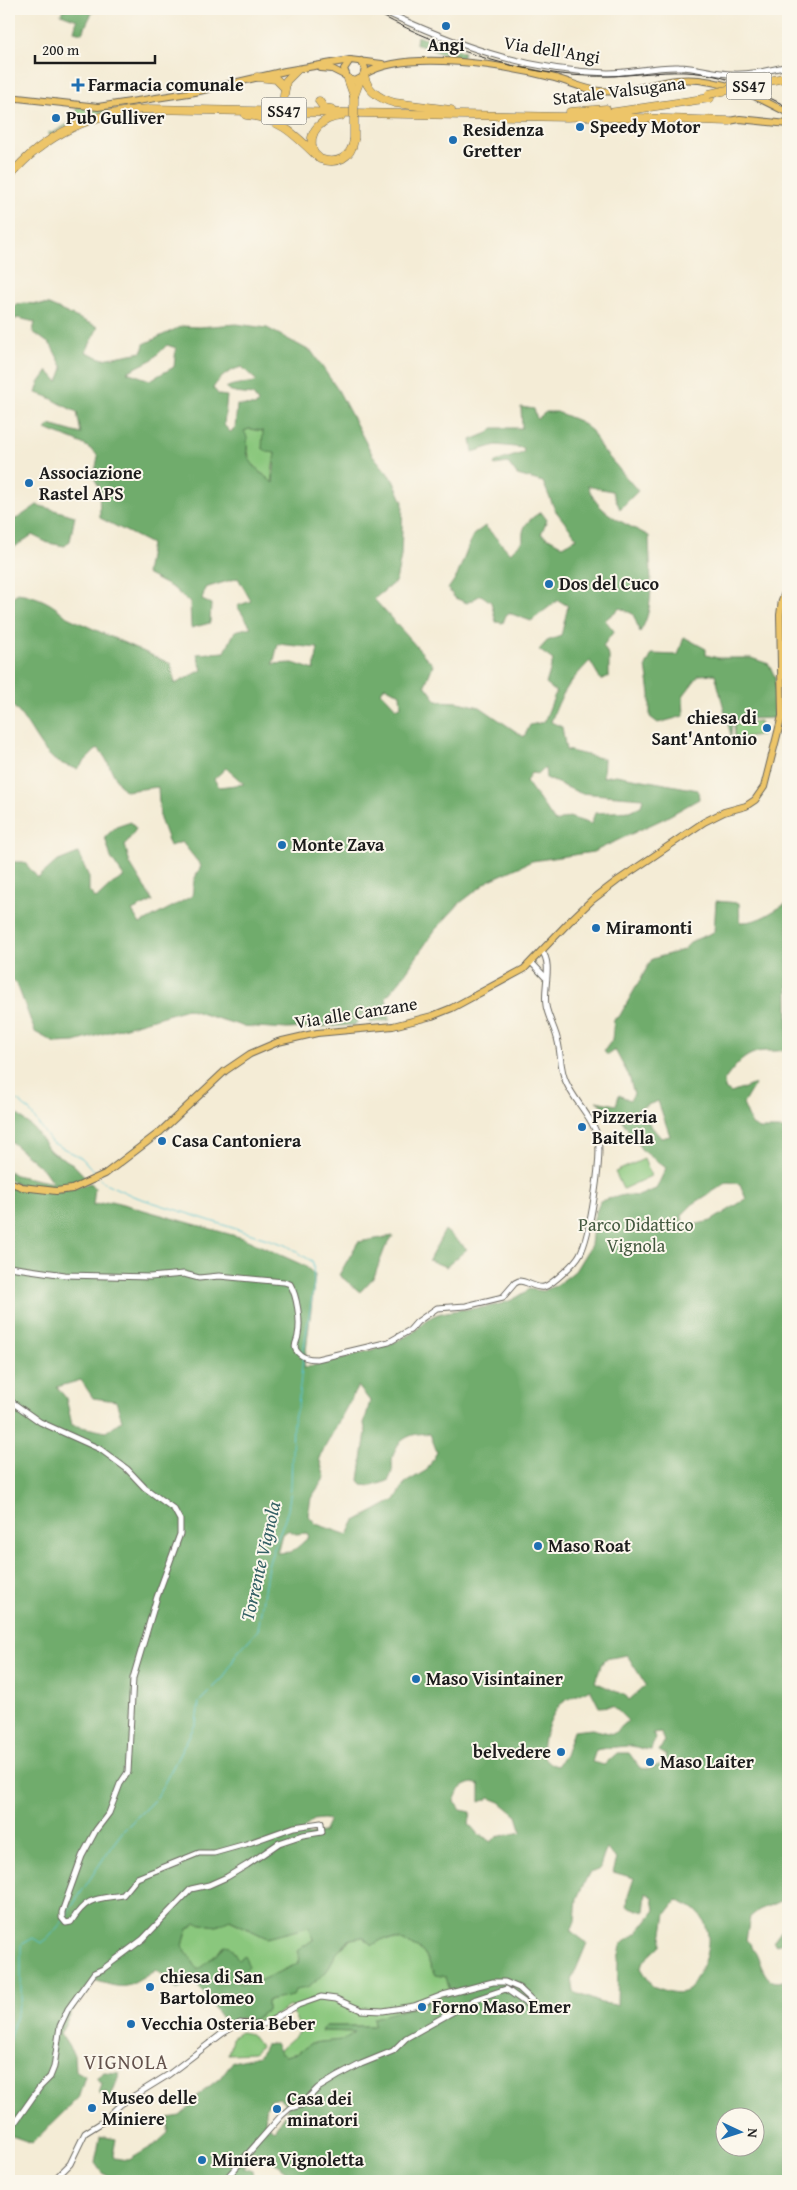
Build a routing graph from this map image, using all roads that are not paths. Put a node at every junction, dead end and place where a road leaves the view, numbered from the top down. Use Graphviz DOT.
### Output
graph roads {
  1 [pos="379,9"];
  2 [pos="350,60"];
  3 [pos="361,61"];
  4 [pos="386,64"];
  5 [pos="788,66"];
  6 [pos="315,67"];
  7 [pos="296,70"];
  8 [pos="363,76"];
  9 [pos="347,77"];
  10 [pos="257,78"];
  11 [pos="788,79"];
  12 [pos="285,88"];
  13 [pos="354,93"];
  14 [pos="710,96"];
  15 [pos="9,97"];
  16 [pos="319,101"];
  17 [pos="222,111"];
  18 [pos="347,112"];
  19 [pos="786,112"];
  20 [pos="360,113"];
  21 [pos="502,115"];
  22 [pos="546,116"];
  23 [pos="589,116"];
  24 [pos="729,120"];
  25 [pos="787,124"];
  26 [pos="314,153"];
  27 [pos="9,177"];
  28 [pos="788,586"];
  29 [pos="542,951"];
  30 [pos="531,962"];
  31 [pos="546,980"];
  32 [pos="9,1182"];
  33 [pos="9,1267"];
  34 [pos="9,1400"];
  35 [pos="9,2131"];
  36 [pos="53,2181"];
  37 [pos="224,2181"];
  1 -- 5 [label="street, Via dell'Angi"];
  2 -- 3 [label="main road"];
  2 -- 6 [label="main road"];
  2 -- 9 [label="main road"];
  3 -- 4 [label="main road"];
  3 -- 8 [label="main road"];
  4 -- 8 [label="main road"];
  4 -- 19 [label="main road"];
  6 -- 7 [label="main road"];
  6 -- 9 [label="main road"];
  7 -- 10 [label="main road"];
  7 -- 12 [label="highway"];
  8 -- 9 [label="main road"];
  8 -- 13 [label="highway"];
  8 -- 21 [label="highway"];
  9 -- 13 [label="highway"];
  10 -- 12 [label="highway"];
  10 -- 15 [label="main road"];
  11 -- 14 [label="highway, Statale Valsugana / SS47, bridge"];
  12 -- 17 [label="highway"];
  13 -- 26 [label="highway, bridge"];
  14 -- 22 [label="highway, Statale Valsugana / SS47"];
  14 -- 23 [label="highway, Statale Valsugana / SS47"];
  16 -- 18 [label="highway"];
  17 -- 18 [label="highway, SS47"];
  17 -- 26 [label="highway"];
  17 -- 27 [label="highway, SS47"];
  18 -- 20 [label="highway, SS47"];
  19 -- 25 [label="main road"];
  20 -- 21 [label="highway, SS47"];
  20 -- 26 [label="highway"];
  21 -- 22 [label="highway, SS47"];
  22 -- 23 [label="highway, Statale Valsugana / SS47"];
  23 -- 24 [label="highway"];
  24 -- 25 [label="main road"];
  28 -- 29 [label="main road, Via alle Canzane"];
  29 -- 30 [label="main road, Via alle Canzane"];
  29 -- 31 [label="street"];
  30 -- 31 [label="street"];
  30 -- 32 [label="main road, Via alle Canzane"];
  31 -- 33 [label="street"];
  34 -- 35 [label="street"];
  36 -- 37 [label="street"];
}
